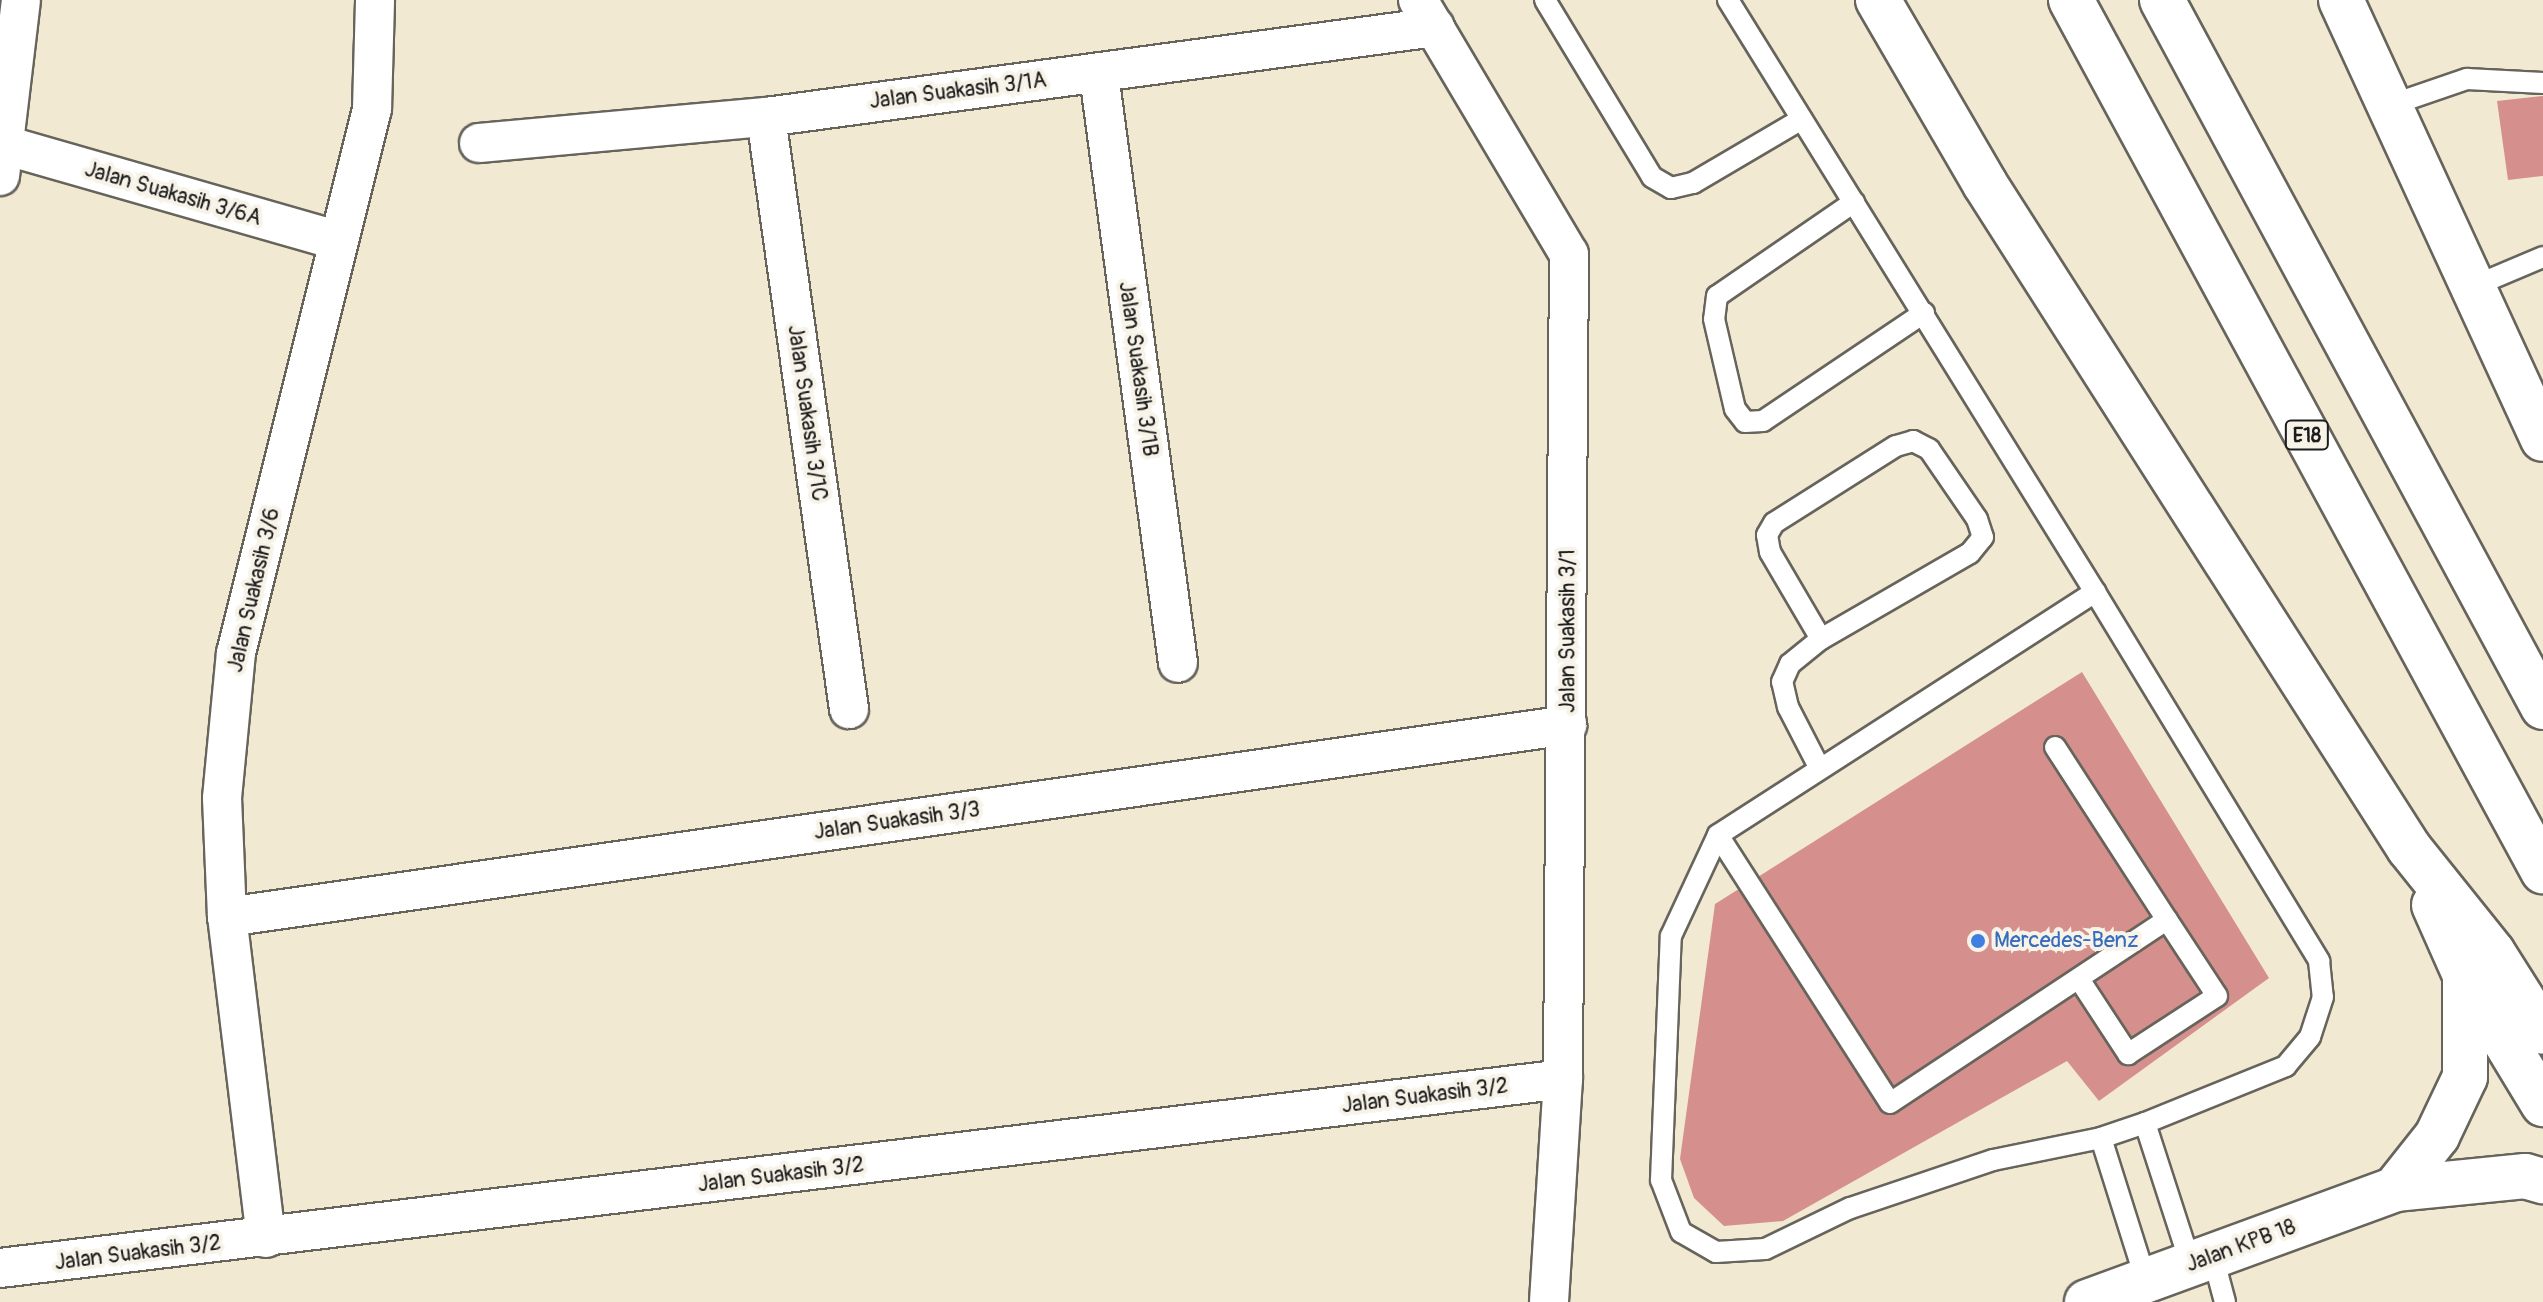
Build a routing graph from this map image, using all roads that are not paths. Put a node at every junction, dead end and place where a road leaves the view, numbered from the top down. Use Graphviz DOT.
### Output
graph roads {
  1 [pos="21,0"];
  2 [pos="375,0"];
  3 [pos="1545,0"];
  4 [pos="1728,0"];
  5 [pos="1854,0"];
  6 [pos="1878,0"];
  7 [pos="2071,0"];
  8 [pos="2162,0"];
  9 [pos="2341,0"];
  10 [pos="1427,14"];
  11 [pos="1099,75"];
  12 [pos="2543,83"];
  13 [pos="2385,107"];
  14 [pos="766,117"];
  15 [pos="1802,119"];
  16 [pos="479,143"];
  17 [pos="4,161"];
  18 [pos="1985,184"];
  19 [pos="1854,202"];
  20 [pos="339,241"];
  21 [pos="2543,257"];
  22 [pos="2472,287"];
  23 [pos="1924,313"];
  24 [pos="2543,439"];
  25 [pos="2095,592"];
  26 [pos="1821,639"];
  27 [pos="1178,663"];
  28 [pos="2543,707"];
  29 [pos="849,709"];
  30 [pos="1567,725"];
  31 [pos="2055,747"];
  32 [pos="1819,767"];
  33 [pos="1718,835"];
  34 [pos="2409,848"];
  35 [pos="2543,871"];
  36 [pos="227,917"];
  37 [pos="2167,920"];
  38 [pos="2465,975"];
  39 [pos="2079,979"];
  40 [pos="2543,1032"];
  41 [pos="1563,1079"];
  42 [pos="2543,1104"];
  43 [pos="2145,1123"];
  44 [pos="2101,1138"];
  45 [pos="2543,1181"];
  46 [pos="2395,1189"];
  47 [pos="266,1238"];
  48 [pos="2202,1261"];
  49 [pos="0,1268"];
  50 [pos="2146,1281"];
  51 [pos="1549,1302"];
  52 [pos="2087,1302"];
  53 [pos="2225,1302"];
  1 -- 17 [label="street"];
  2 -- 20 [label="street, Jalan Suakasih 3/6"];
  3 -- 15 [label="lane"];
  4 -- 15 [label="lane"];
  5 -- 18 [label="main road"];
  6 -- 18 [label="main road"];
  7 -- 35 [label="main road, E18"];
  8 -- 28 [label="main road"];
  9 -- 13 [label="main road"];
  10 -- 11 [label="street, Jalan Suakasih 3/1A"];
  10 -- 30 [label="street, Jalan Suakasih 3/1"];
  11 -- 14 [label="street, Jalan Suakasih 3/1A"];
  11 -- 27 [label="street, Jalan Suakasih 3/1B"];
  12 -- 13 [label="lane"];
  13 -- 22 [label="main road"];
  14 -- 16 [label="street, Jalan Suakasih 3/1A"];
  14 -- 29 [label="street, Jalan Suakasih 3/1C"];
  15 -- 19 [label="lane"];
  17 -- 20 [label="street, Jalan Suakasih 3/6A"];
  18 -- 34 [label="main road"];
  19 -- 23 [label="lane"];
  19 -- 23 [label="lane"];
  20 -- 36 [label="street, Jalan Suakasih 3/6"];
  21 -- 22 [label="lane"];
  22 -- 24 [label="main road"];
  23 -- 25 [label="lane"];
  25 -- 32 [label="lane"];
  25 -- 43 [label="lane"];
  26 -- 26 [label="lane"];
  26 -- 32 [label="lane"];
  30 -- 36 [label="street, Jalan Suakasih 3/3"];
  30 -- 41 [label="street, Jalan Suakasih 3/1"];
  31 -- 37 [label="lane"];
  32 -- 33 [label="lane"];
  33 -- 39 [label="lane"];
  33 -- 44 [label="lane"];
  34 -- 38 [label="main road"];
  34 -- 40 [label="main road"];
  36 -- 47 [label="street, Jalan Suakasih 3/6"];
  37 -- 39 [label="lane"];
  37 -- 39 [label="lane"];
  38 -- 42 [label="main road"];
  38 -- 46 [label="main road"];
  41 -- 47 [label="street, Jalan Suakasih 3/2"];
  41 -- 51 [label="street, Jalan Suakasih 3/1"];
  43 -- 44 [label="lane"];
  43 -- 48 [label="lane"];
  44 -- 50 [label="lane"];
  45 -- 46 [label="main road, Jalan KPB 18"];
  46 -- 48 [label="main road, Jalan KPB 18"];
  47 -- 49 [label="street, Jalan Suakasih 3/2"];
  48 -- 50 [label="main road, Jalan KPB 18"];
  48 -- 53 [label="lane"];
  50 -- 52 [label="main road, Jalan KPB 18"];
}
